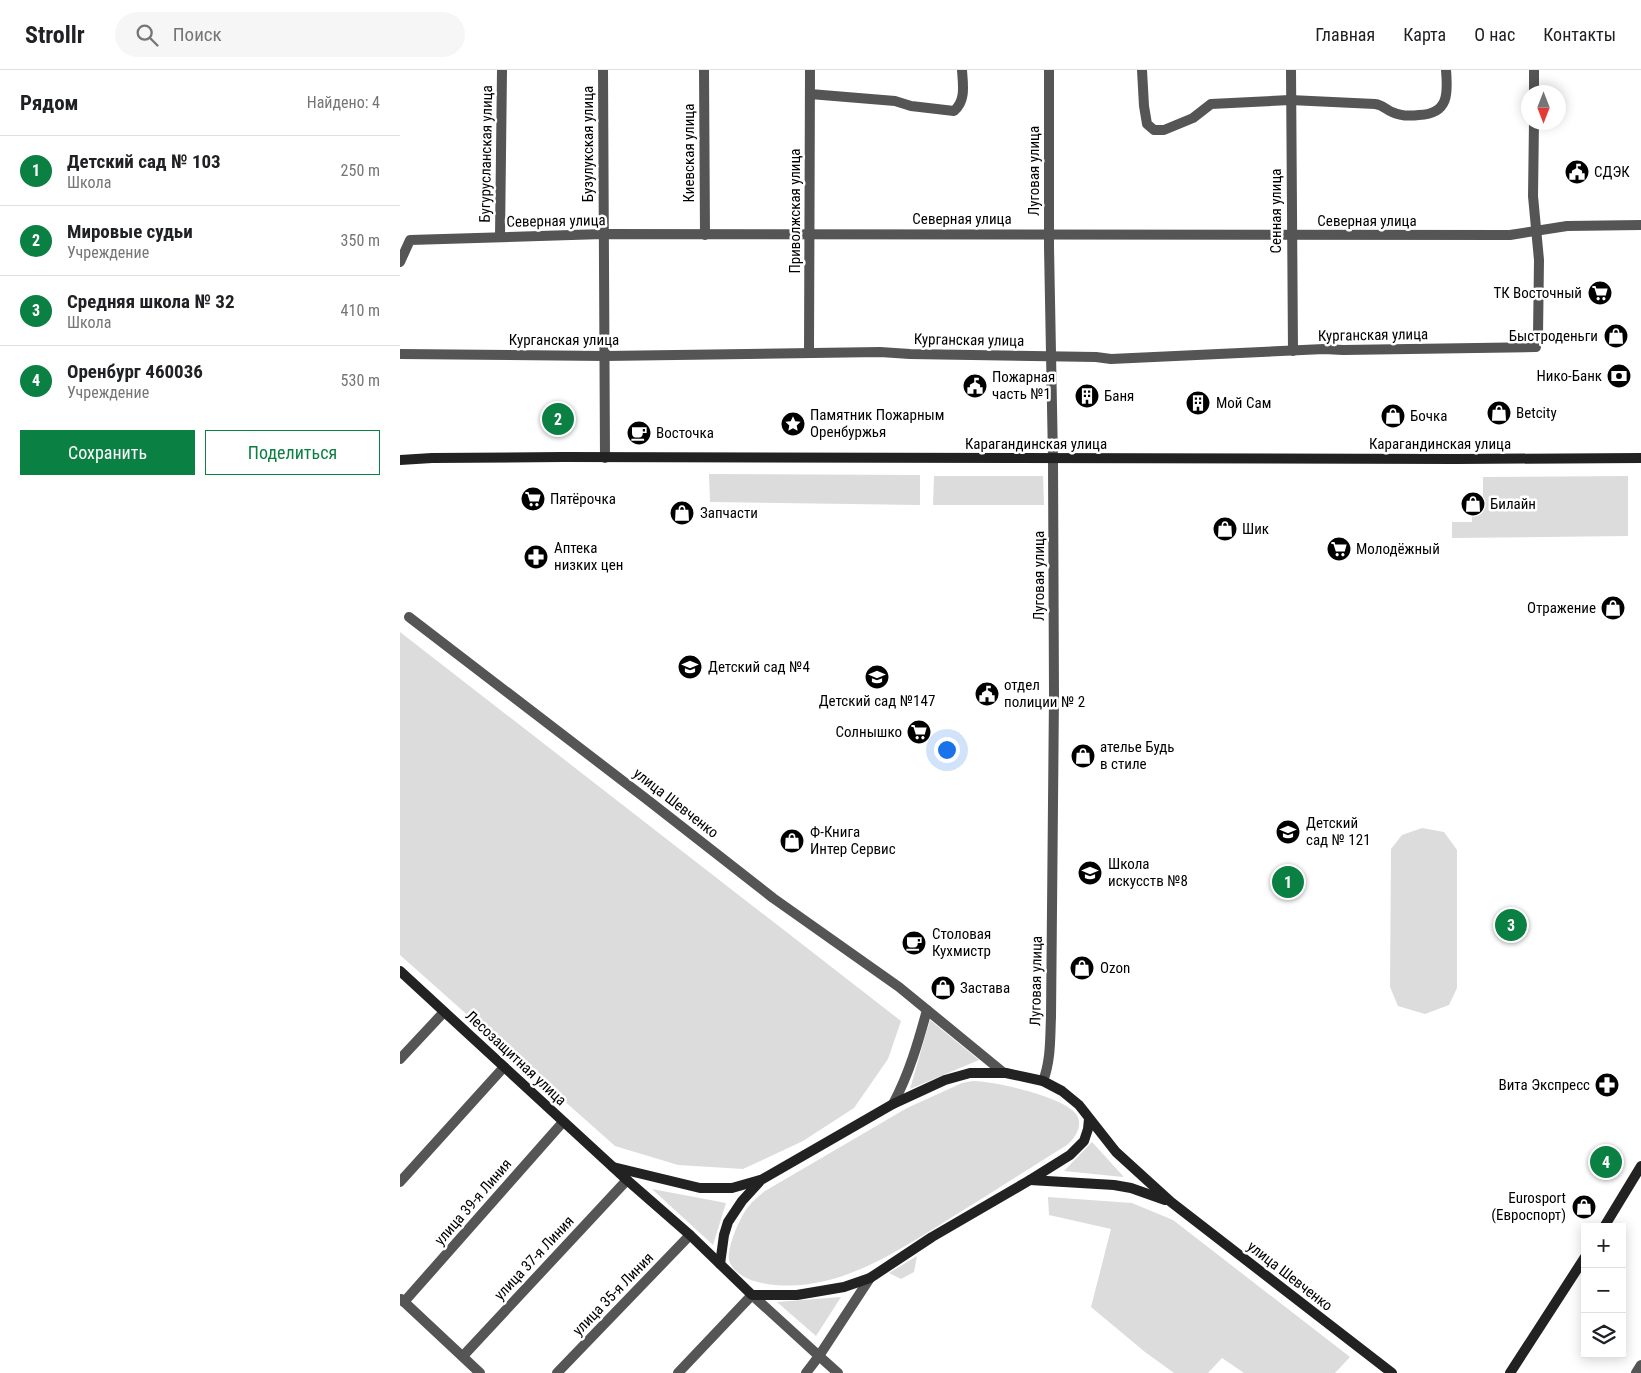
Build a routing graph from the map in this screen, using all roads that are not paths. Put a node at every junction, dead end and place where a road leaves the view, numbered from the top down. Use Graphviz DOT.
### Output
graph roads {
  1 [pos="502,70"];
  2 [pos="603,70"];
  3 [pos="704,70"];
  4 [pos="810,70"];
  5 [pos="962,70"];
  6 [pos="1049,70"];
  7 [pos="1142,70"];
  8 [pos="1291,70"];
  9 [pos="1446,70"];
  10 [pos="1534,70"];
  11 [pos="1534,85"];
  12 [pos="810,94"];
  13 [pos="1290,100"];
  14 [pos="1534,130"];
  15 [pos="1641,225"];
  16 [pos="1537,231"];
  17 [pos="603,234"];
  18 [pos="810,234"];
  19 [pos="1048,234"];
  20 [pos="705,235"];
  21 [pos="1291,236"];
  22 [pos="500,237"];
  23 [pos="400,262"];
  24 [pos="1293,351"];
  25 [pos="809,352"];
  26 [pos="400,354"];
  27 [pos="605,356"];
  28 [pos="1052,357"];
  29 [pos="606,458"];
  30 [pos="1641,458"];
  31 [pos="1053,459"];
  32 [pos="400,460"];
  33 [pos="409,617"];
  34 [pos="400,973"];
  35 [pos="927,1010"];
  36 [pos="444,1012"];
  37 [pos="400,1059"];
  38 [pos="504,1066"];
  39 [pos="1004,1073"];
  40 [pos="1044,1081"];
  41 [pos="893,1104"];
  42 [pos="1089,1119"];
  43 [pos="564,1122"];
  44 [pos="612,1166"];
  45 [pos="1641,1166"];
  46 [pos="627,1180"];
  47 [pos="761,1180"];
  48 [pos="1030,1180"];
  49 [pos="400,1182"];
  50 [pos="1171,1202"];
  51 [pos="1606,1223"];
  52 [pos="690,1235"];
  53 [pos="1581,1263"];
  54 [pos="720,1264"];
  55 [pos="870,1278"];
  56 [pos="752,1295"];
  57 [pos="402,1300"];
  58 [pos="463,1356"];
  59 [pos="819,1356"];
  60 [pos="1641,1366"];
  61 [pos="480,1373"];
  62 [pos="558,1373"];
  63 [pos="678,1373"];
  64 [pos="806,1373"];
  65 [pos="838,1373"];
  66 [pos="1392,1373"];
  67 [pos="1510,1373"];
  68 [pos="1636,1373"];
  1 -- 22 [label="street, Бугурусланская улица"];
  2 -- 17 [label="street, Бузулукская улица"];
  3 -- 20 [label="street, Киевская улица"];
  4 -- 12 [label="street, Приволжская улица"];
  5 -- 12 [label="street"];
  6 -- 19 [label="street, Луговая улица"];
  7 -- 13 [label="street"];
  8 -- 13 [label="street, Сенная улица"];
  9 -- 13 [label="street"];
  10 -- 11 [label="street"];
  12 -- 18 [label="street, Приволжская улица"];
  13 -- 21 [label="street, Сенная улица"];
  14 -- 16 [label="street"];
  15 -- 16 [label="street, Северная улица"];
  16 -- 21 [label="street, Северная улица"];
  16 -- 24 [label="street, Курганская улица"];
  17 -- 20 [label="street, Северная улица"];
  17 -- 22 [label="street, Северная улица"];
  17 -- 27 [label="street, Бузулукская улица"];
  18 -- 19 [label="street, Северная улица"];
  18 -- 20 [label="street, Северная улица"];
  18 -- 25 [label="street, Приволжская улица"];
  19 -- 21 [label="street, Северная улица"];
  19 -- 28 [label="street, Луговая улица"];
  21 -- 24 [label="street, Сенная улица"];
  22 -- 23 [label="street, Северная улица"];
  24 -- 28 [label="street, Курганская улица"];
  25 -- 27 [label="street, Курганская улица"];
  25 -- 28 [label="street, Курганская улица"];
  26 -- 27 [label="street, Курганская улица"];
  27 -- 29 [label="street, Бузулукская улица"];
  28 -- 31 [label="street, Луговая улица"];
  29 -- 31 [label="main road, Карагандинская улица"];
  29 -- 32 [label="main road, Карагандинская улица"];
  30 -- 31 [label="main road, Карагандинская улица"];
  31 -- 40 [label="street, Луговая улица"];
  33 -- 35 [label="street, улица Шевченко"];
  34 -- 36 [label="main road, Лесозащитная улица"];
  35 -- 39 [label="street, улица Шевченко"];
  35 -- 41 [label="street"];
  36 -- 37 [label="street"];
  36 -- 38 [label="main road, Лесозащитная улица"];
  38 -- 43 [label="main road, Лесозащитная улица"];
  38 -- 49 [label="street"];
  39 -- 40 [label="main road, улица Шевченко"];
  39 -- 41 [label="main road, улица Шевченко"];
  40 -- 42 [label="main road, улица Шевченко"];
  41 -- 47 [label="main road, улица Шевченко"];
  42 -- 48 [label="main road"];
  42 -- 50 [label="main road, улица Шевченко"];
  43 -- 44 [label="main road, Лесозащитная улица"];
  43 -- 57 [label="street, улица 39-я Линия"];
  44 -- 46 [label="main road, Лесозащитная улица"];
  44 -- 47 [label="main road, Лесозащитная улица"];
  45 -- 51 [label="main road"];
  46 -- 52 [label="main road, Лесозащитная улица"];
  46 -- 58 [label="street, улица 37-я Линия"];
  47 -- 54 [label="main road"];
  48 -- 50 [label="main road, улица Шевченко"];
  48 -- 55 [label="main road"];
  50 -- 66 [label="main road, улица Шевченко"];
  52 -- 54 [label="main road, Лесозащитная улица"];
  52 -- 62 [label="street, улица 35-я Линия"];
  53 -- 67 [label="main road"];
  54 -- 56 [label="main road, Лесозащитная улица"];
  55 -- 56 [label="main road"];
  55 -- 59 [label="street"];
  56 -- 59 [label="street"];
  56 -- 63 [label="street"];
  57 -- 58 [label="street"];
  58 -- 61 [label="street"];
  59 -- 64 [label="street"];
  59 -- 65 [label="street"];
  60 -- 68 [label="street"];
}
